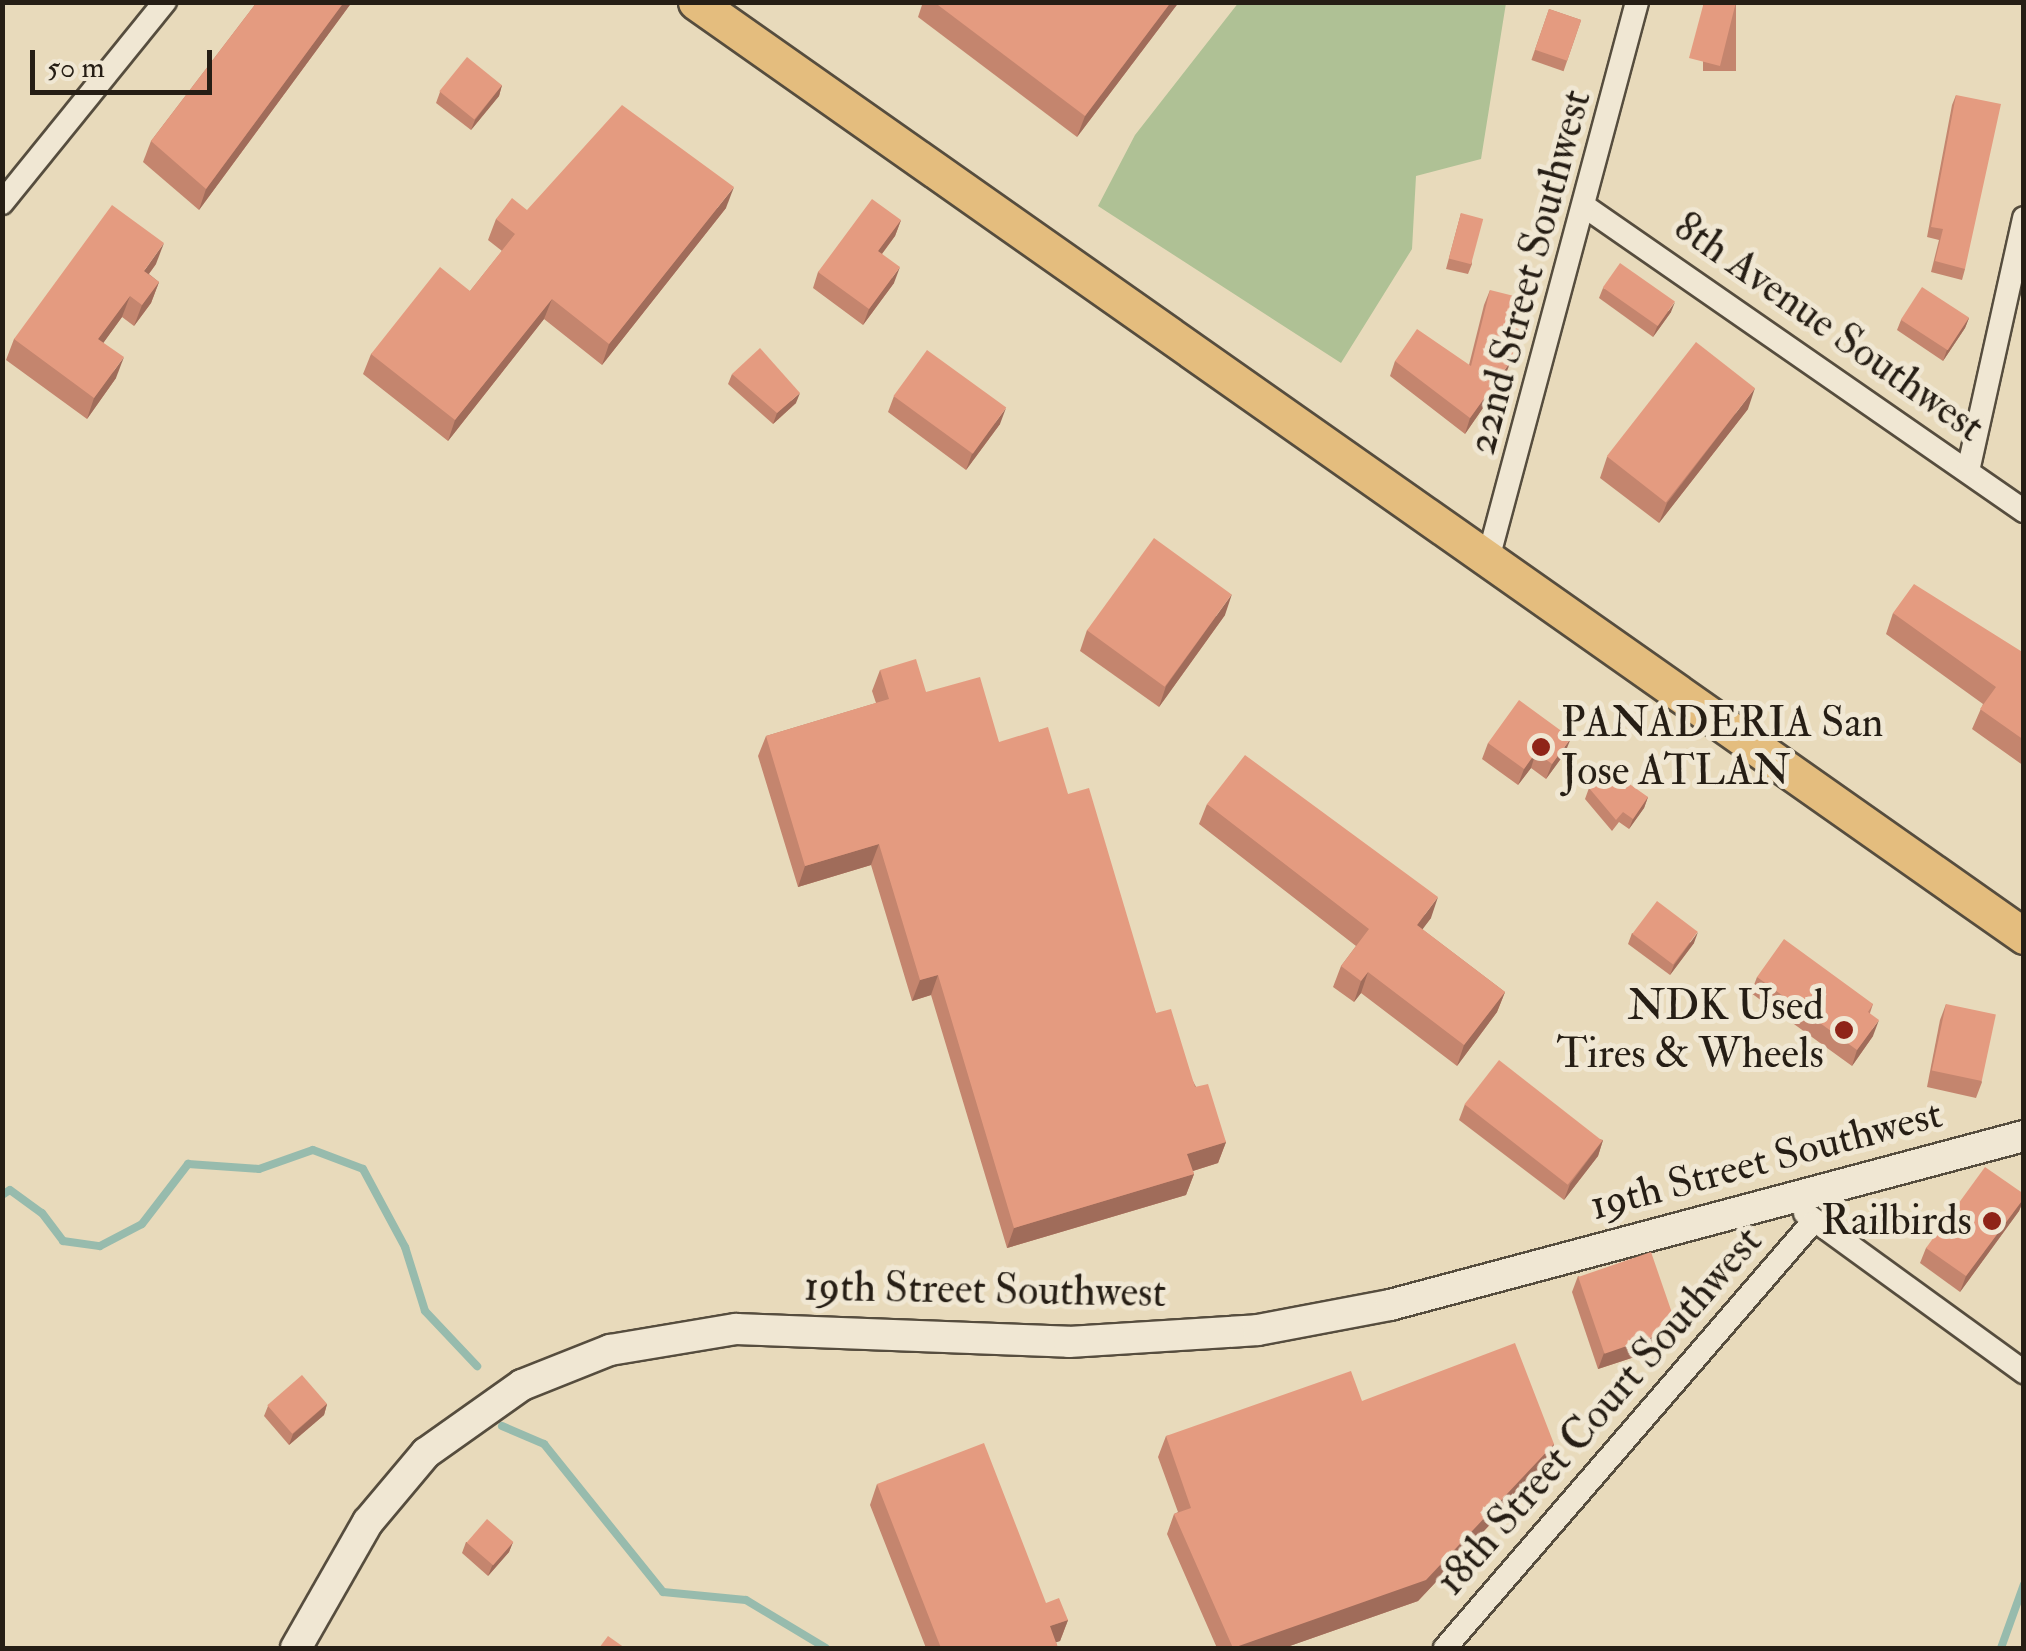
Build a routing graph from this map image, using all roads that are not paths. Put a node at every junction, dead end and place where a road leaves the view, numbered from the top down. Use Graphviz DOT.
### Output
graph roads {
  1 [pos="165,2"];
  2 [pos="696,2"];
  3 [pos="1637,2"];
  4 [pos="2,203"];
  5 [pos="1588,208"];
  6 [pos="2024,218"];
  7 [pos="1968,471"];
  8 [pos="2024,511"];
  9 [pos="1488,558"];
  10 [pos="2024,936"];
  11 [pos="2024,1136"];
  12 [pos="1795,1196"];
  13 [pos="1811,1224"];
  14 [pos="2024,1372"];
  15 [pos="296,1648"];
  16 [pos="1445,1648"];
  1 -- 4 [label="street"];
  2 -- 9 [label="main road"];
  3 -- 5 [label="street, 22nd Street Southwest"];
  5 -- 7 [label="street, 8th Avenue Southwest"];
  5 -- 9 [label="street, 22nd Street Southwest"];
  6 -- 7 [label="street"];
  7 -- 8 [label="street, 8th Avenue Southwest"];
  9 -- 10 [label="main road"];
  11 -- 12 [label="street, 19th Street Southwest"];
  12 -- 13 [label="street"];
  12 -- 15 [label="street, 19th Street Southwest"];
  13 -- 14 [label="street"];
  13 -- 16 [label="street, 18th Street Court Southwest"];
}
